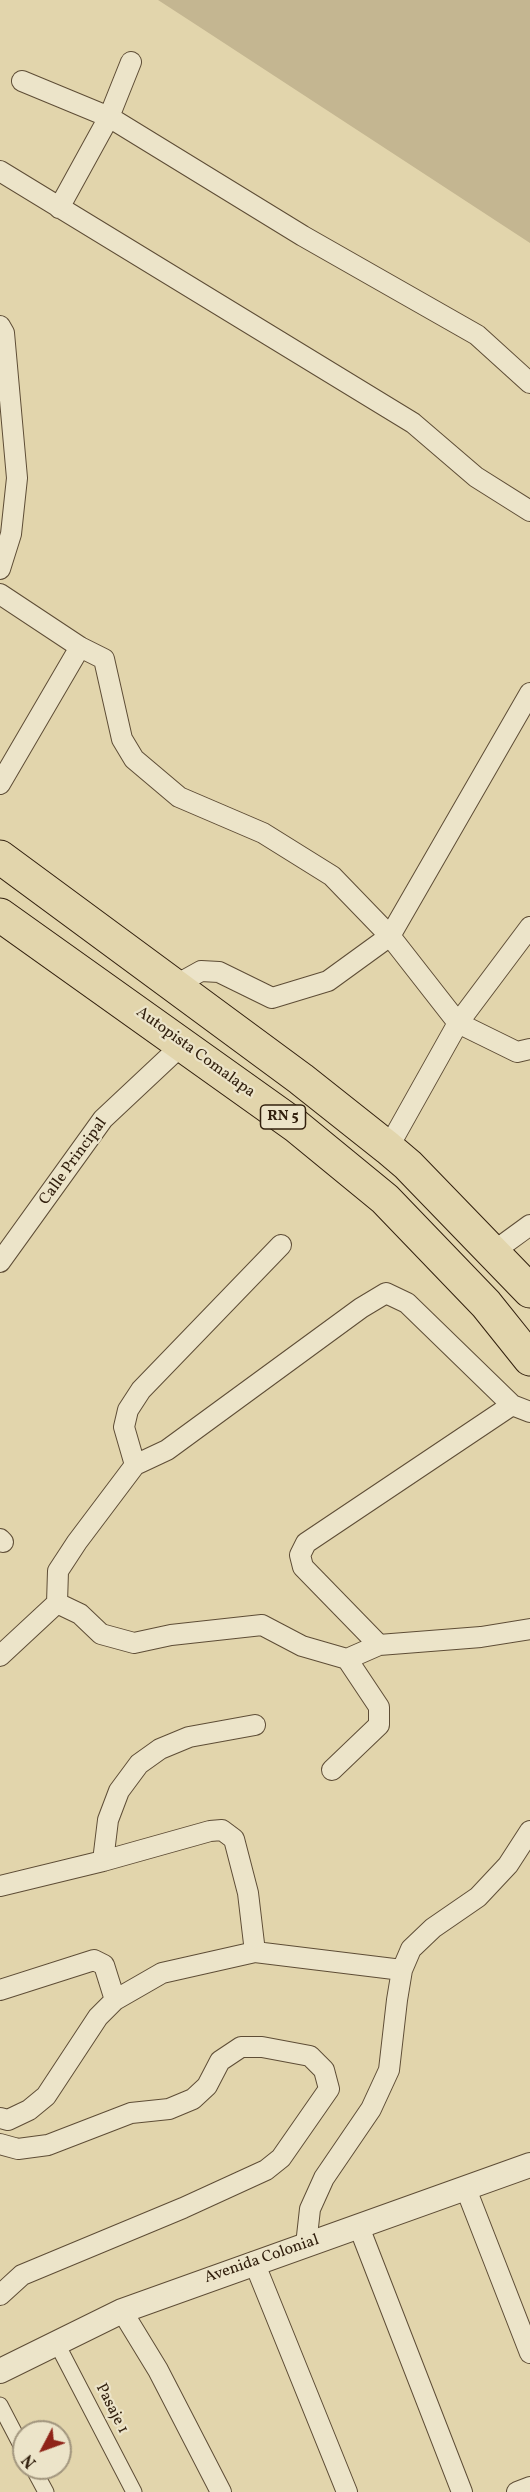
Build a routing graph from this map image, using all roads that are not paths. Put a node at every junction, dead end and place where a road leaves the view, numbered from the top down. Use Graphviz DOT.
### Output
graph roads {
  1 [pos="131,62"];
  2 [pos="22,81"];
  3 [pos="109,117"];
  4 [pos="0,171"];
  5 [pos="59,208"];
  6 [pos="0,326"];
  7 [pos="530,383"];
  8 [pos="530,511"];
  9 [pos="0,569"];
  10 [pos="0,594"];
  11 [pos="80,647"];
  12 [pos="530,693"];
  13 [pos="0,784"];
  14 [pos="0,857"];
  15 [pos="0,915"];
  16 [pos="530,927"];
  17 [pos="390,936"];
  18 [pos="174,986"];
  19 [pos="458,1023"];
  20 [pos="183,1044"];
  21 [pos="530,1049"];
  22 [pos="388,1148"];
  23 [pos="529,1227"];
  24 [pos="281,1245"];
  25 [pos="493,1252"];
  26 [pos="0,1262"];
  27 [pos="530,1291"];
  28 [pos="530,1359"];
  29 [pos="521,1409"];
  30 [pos="135,1466"];
  31 [pos="57,1603"];
  32 [pos="530,1629"];
  33 [pos="379,1645"];
  34 [pos="0,1656"];
  35 [pos="347,1659"];
  36 [pos="255,1725"];
  37 [pos="332,1770"];
  38 [pos="530,1831"];
  39 [pos="103,1861"];
  40 [pos="0,1886"];
  41 [pos="255,1952"];
  42 [pos="402,1970"];
  43 [pos="0,1990"];
  44 [pos="115,2000"];
  45 [pos="0,2118"];
  46 [pos="0,2144"];
  47 [pos="530,2165"];
  48 [pos="466,2189"];
  49 [pos="359,2227"];
  50 [pos="306,2244"];
  51 [pos="254,2262"];
  52 [pos="0,2274"];
  53 [pos="22,2275"];
  54 [pos="0,2295"];
  55 [pos="122,2311"];
  56 [pos="56,2342"];
  57 [pos="530,2353"];
  58 [pos="0,2371"];
  59 [pos="0,2405"];
  60 [pos="12,2428"];
  61 [pos="530,2487"];
  62 [pos="134,2492"];
  63 [pos="221,2492"];
  64 [pos="347,2492"];
  65 [pos="462,2492"];
  66 [pos="517,2492"];
  1 -- 3 [label="street"];
  2 -- 3 [label="street"];
  3 -- 5 [label="street"];
  3 -- 7 [label="street"];
  4 -- 5 [label="street"];
  5 -- 8 [label="street"];
  6 -- 9 [label="street"];
  10 -- 11 [label="street"];
  11 -- 13 [label="street"];
  11 -- 17 [label="street"];
  12 -- 17 [label="street"];
  14 -- 18 [label="highway, RN 5"];
  15 -- 20 [label="highway, Autopista Comalapa / RN 5"];
  16 -- 19 [label="street"];
  17 -- 18 [label="street"];
  17 -- 19 [label="street"];
  18 -- 22 [label="highway, RN 5"];
  19 -- 21 [label="street"];
  19 -- 22 [label="street"];
  20 -- 26 [label="street, Calle Principal"];
  20 -- 28 [label="highway, Autopista Comalapa / RN 5"];
  22 -- 25 [label="highway, RN 5"];
  23 -- 25 [label="street"];
  24 -- 30 [label="street"];
  25 -- 27 [label="highway, RN 5"];
  29 -- 30 [label="street"];
  29 -- 33 [label="street"];
  30 -- 31 [label="street"];
  31 -- 34 [label="street"];
  31 -- 35 [label="street"];
  32 -- 33 [label="street"];
  33 -- 35 [label="street"];
  35 -- 37 [label="street"];
  36 -- 39 [label="street"];
  38 -- 42 [label="street"];
  39 -- 40 [label="street"];
  39 -- 41 [label="street"];
  41 -- 42 [label="street"];
  41 -- 44 [label="street"];
  42 -- 50 [label="street"];
  43 -- 44 [label="street"];
  44 -- 45 [label="street"];
  46 -- 53 [label="street"];
  47 -- 48 [label="street, Avenida Colonial"];
  48 -- 49 [label="street, Avenida Colonial"];
  48 -- 57 [label="street"];
  49 -- 50 [label="street, Avenida Colonial"];
  49 -- 65 [label="street"];
  50 -- 51 [label="street, Avenida Colonial"];
  51 -- 55 [label="street, Avenida Colonial"];
  51 -- 64 [label="street"];
  52 -- 53 [label="street"];
  53 -- 54 [label="street"];
  55 -- 56 [label="street, Avenida Colonial"];
  55 -- 63 [label="street"];
  56 -- 58 [label="street, Avenida Colonial"];
  56 -- 62 [label="street, Pasaje 1"];
  59 -- 60 [label="street"];
  61 -- 66 [label="street"];
}
